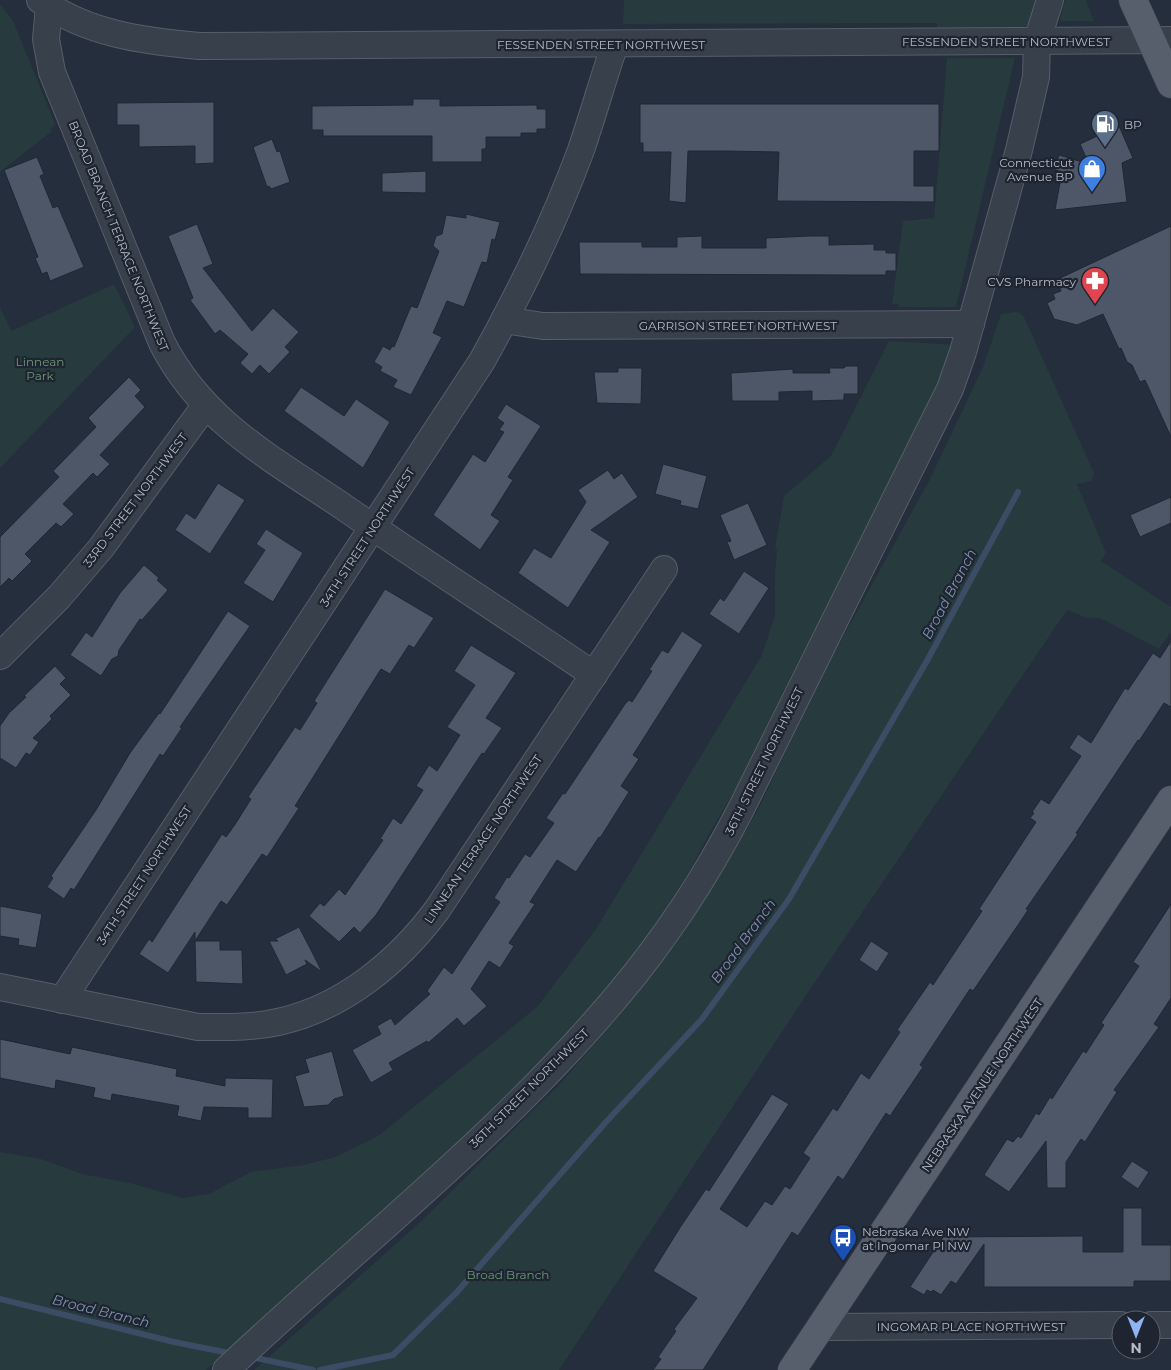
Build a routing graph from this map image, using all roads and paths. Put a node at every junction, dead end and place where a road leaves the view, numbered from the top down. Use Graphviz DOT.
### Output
graph roads {
  1 [pos="1050,0"];
  2 [pos="1133,0"];
  3 [pos="44,3"];
  4 [pos="1161,40"];
  5 [pos="1037,41"];
  6 [pos="615,44"];
  7 [pos="1171,84"];
  8 [pos="504,320"];
  9 [pos="971,324"];
  10 [pos="205,406"];
  11 [pos="373,528"];
  12 [pos="664,569"];
  13 [pos="0,656"];
  14 [pos="594,675"];
  15 [pos="1171,800"];
  16 [pos="0,987"];
  17 [pos="62,1000"];
  18 [pos="1111,1325"];
  19 [pos="821,1327"];
  20 [pos="226,1370"];
  21 [pos="792,1370"];
  1 -- 5 [label="street, 36TH STREET NORTHWEST"];
  2 -- 4 [label="main road"];
  3 -- 6 [label="street, FESSENDEN STREET NORTHWEST"];
  3 -- 10 [label="street, BROAD BRANCH TERRACE NORTHWEST"];
  4 -- 5 [label="street, FESSENDEN STREET NORTHWEST"];
  4 -- 7 [label="main road"];
  5 -- 6 [label="street, FESSENDEN STREET NORTHWEST"];
  5 -- 9 [label="street, 36TH STREET NORTHWEST"];
  6 -- 8 [label="street, 34TH STREET NORTHWEST"];
  8 -- 9 [label="street, GARRISON STREET NORTHWEST"];
  8 -- 11 [label="street, 34TH STREET NORTHWEST"];
  9 -- 20 [label="street, 36TH STREET NORTHWEST"];
  10 -- 11 [label="street, BROAD BRANCH TERRACE NORTHWEST"];
  10 -- 13 [label="street, 33RD STREET NORTHWEST"];
  11 -- 14 [label="street, BROAD BRANCH TERRACE NORTHWEST"];
  11 -- 17 [label="street, 34TH STREET NORTHWEST"];
  12 -- 14 [label="street, LINNEAN TERRACE NORTHWEST"];
  14 -- 17 [label="street, LINNEAN TERRACE NORTHWEST"];
  15 -- 19 [label="main road, NEBRASKA AVENUE NORTHWEST"];
  16 -- 17 [label="street, LINNEAN TERRACE NORTHWEST"];
  18 -- 19 [label="street, INGOMAR PLACE NORTHWEST"];
  19 -- 21 [label="main road, NEBRASKA AVENUE NORTHWEST"];
}
